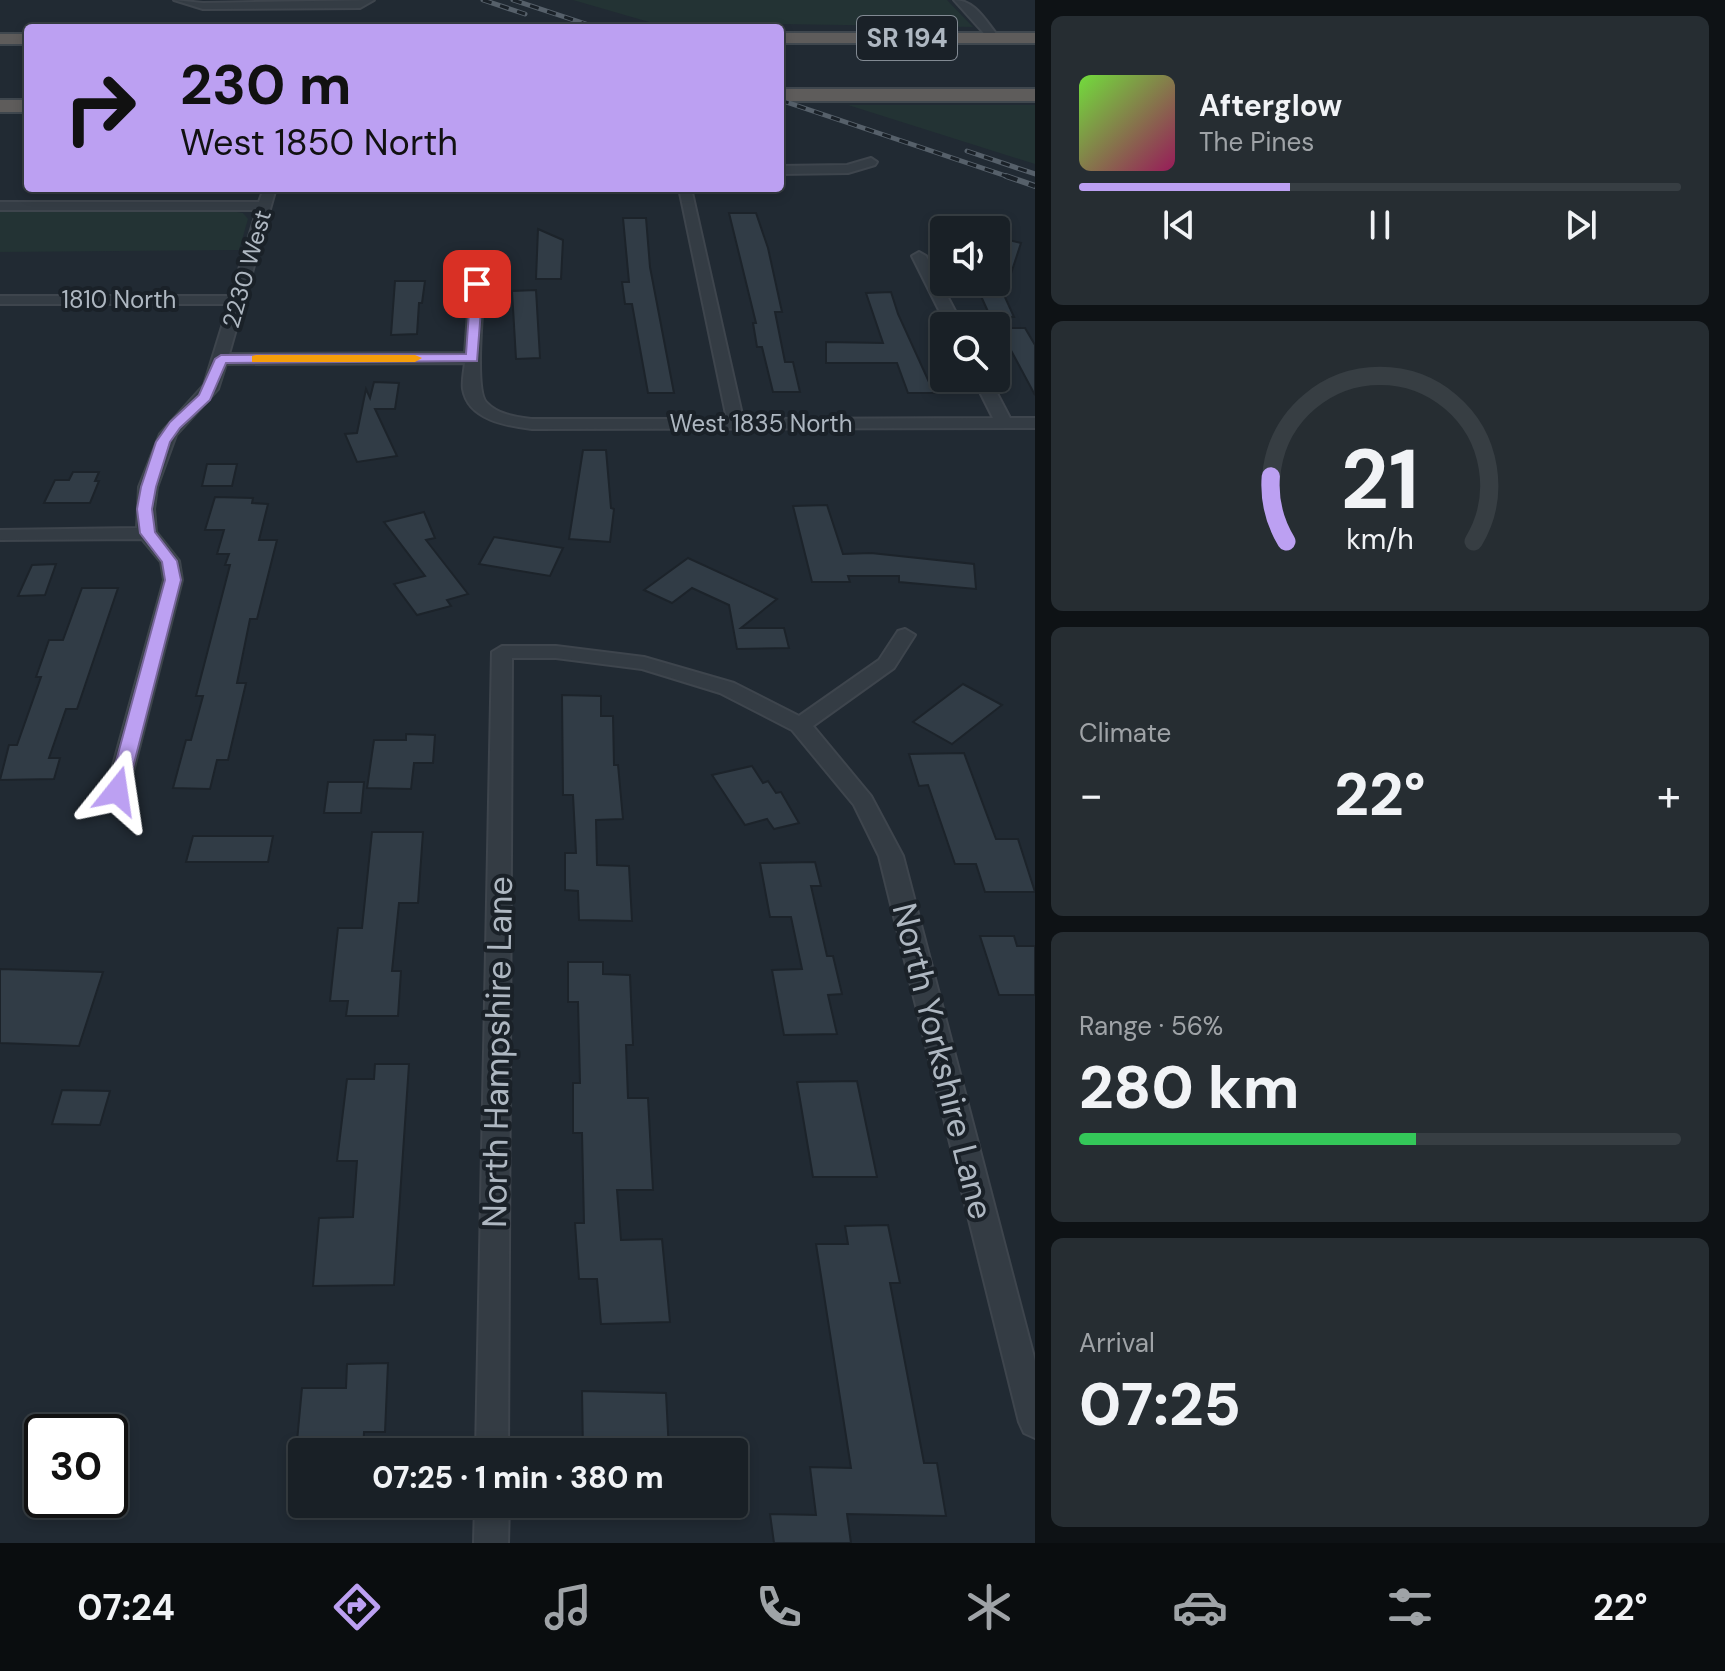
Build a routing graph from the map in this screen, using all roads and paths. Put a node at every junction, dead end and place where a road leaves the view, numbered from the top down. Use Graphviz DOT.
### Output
graph roads {
  1 [pos="179,0"];
  2 [pos="959,0"];
  3 [pos="369,1"];
  4 [pos="784,38"];
  5 [pos="994,38"];
  6 [pos="1035,38"];
  7 [pos="0,39"];
  8 [pos="24,39"];
  9 [pos="784,95"];
  10 [pos="1035,95"];
  11 [pos="0,106"];
  12 [pos="24,106"];
  13 [pos="871,162"];
  14 [pos="784,170"];
  15 [pos="269,192"];
  16 [pos="686,192"];
  17 [pos="0,206"];
  18 [pos="265,206"];
  19 [pos="919,256"];
  20 [pos="479,260"];
  21 [pos="0,300"];
  22 [pos="237,300"];
  23 [pos="948,312"];
  24 [pos="472,358"];
  25 [pos="221,359"];
  26 [pos="988,392"];
  27 [pos="1004,423"];
  28 [pos="1035,423"];
  29 [pos="736,424"];
  30 [pos="147,533"];
  31 [pos="0,535"];
  32 [pos="905,635"];
  33 [pos="800,725"];
  34 [pos="117,791"];
  35 [pos="1035,1422"];
  36 [pos="492,1438"];
  37 [pos="492,1518"];
  38 [pos="491,1543"];
  1 -- 3 [label="street"];
  2 -- 5 [label="street"];
  4 -- 5 [label="highway, SR 194"];
  5 -- 6 [label="highway, SR 194"];
  7 -- 8 [label="highway"];
  9 -- 10 [label="highway, SR 194"];
  11 -- 12 [label="highway"];
  13 -- 14 [label="street"];
  15 -- 18 [label="street, 2230 West"];
  16 -- 29 [label="street"];
  17 -- 18 [label="street"];
  18 -- 22 [label="street, 2230 West"];
  19 -- 23 [label="street"];
  20 -- 24 [label="street"];
  21 -- 22 [label="street, 1810 North"];
  22 -- 25 [label="street, 2230 West"];
  24 -- 25 [label="street"];
  24 -- 29 [label="street, West 1835 North"];
  25 -- 30 [label="street, 2230 West"];
  26 -- 27 [label="street"];
  27 -- 28 [label="street, West 1835 North"];
  27 -- 29 [label="street, West 1835 North"];
  30 -- 31 [label="street"];
  30 -- 34 [label="street"];
  32 -- 33 [label="street"];
  33 -- 35 [label="street, North Yorkshire Lane"];
  33 -- 36 [label="street, North Hampshire Lane"];
  37 -- 38 [label="street"];
}
